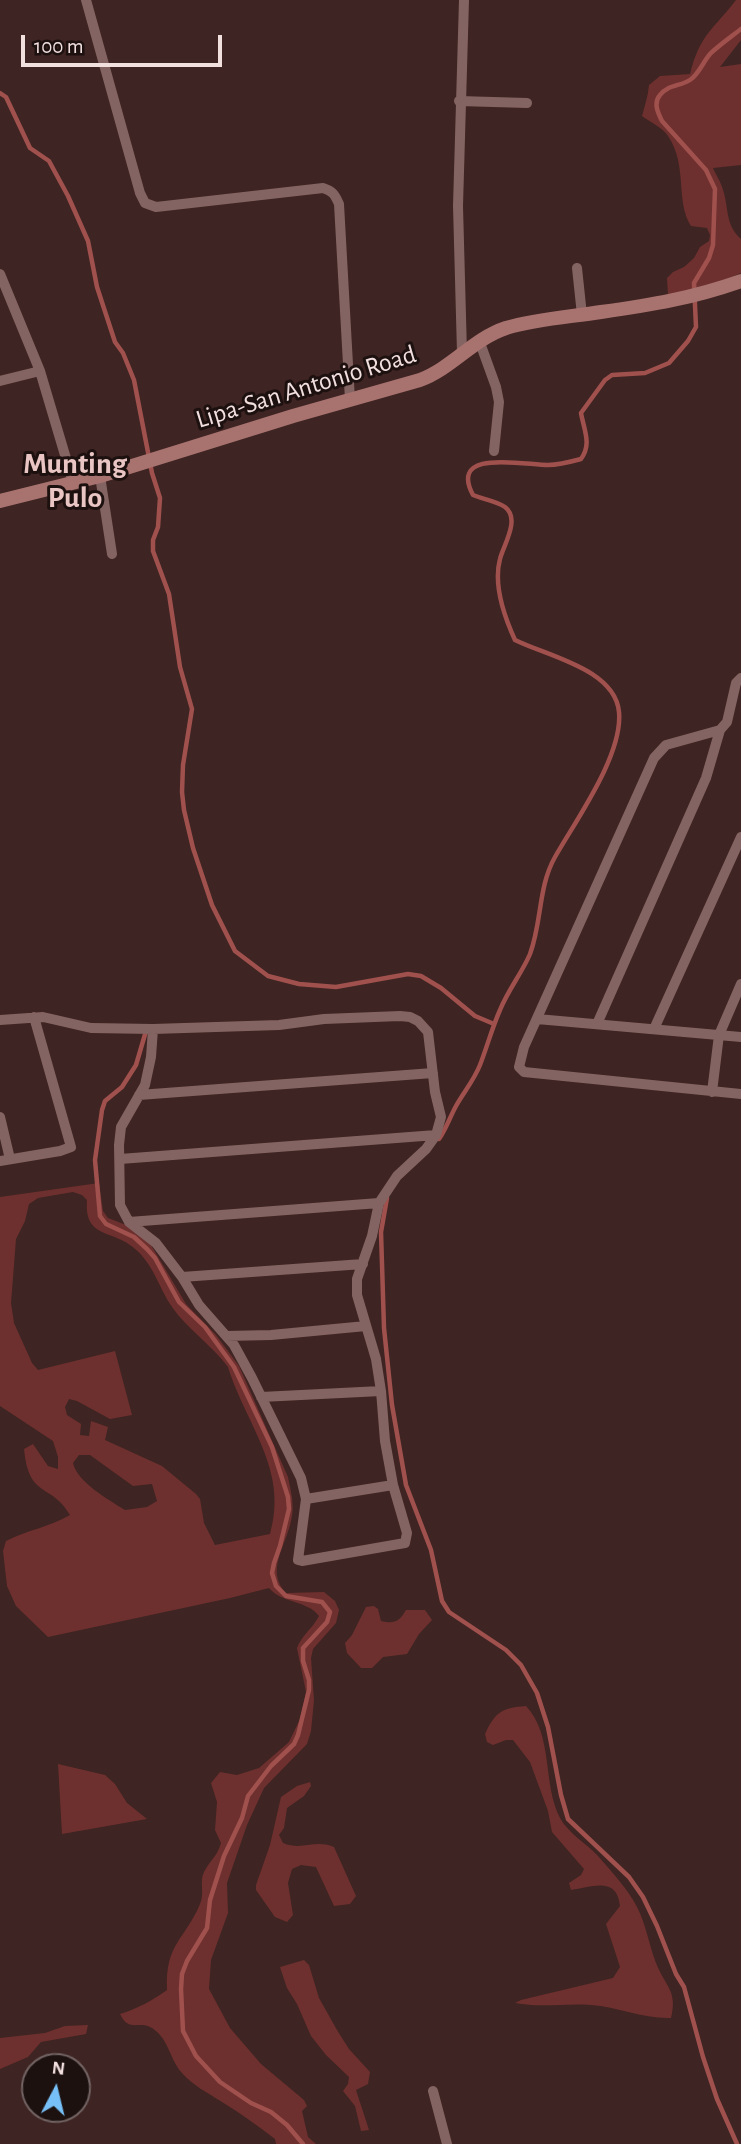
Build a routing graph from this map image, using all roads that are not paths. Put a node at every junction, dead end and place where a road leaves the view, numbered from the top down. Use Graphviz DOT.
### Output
graph roads {
  1 [pos="86,0"];
  2 [pos="464,0"];
  3 [pos="459,101"];
  4 [pos="527,103"];
  5 [pos="577,268"];
  6 [pos="0,274"];
  7 [pos="741,281"];
  8 [pos="582,315"];
  9 [pos="480,340"];
  10 [pos="462,353"];
  11 [pos="40,371"];
  12 [pos="0,382"];
  13 [pos="350,401"];
  14 [pos="494,452"];
  15 [pos="100,476"];
  16 [pos="73,482"];
  17 [pos="0,501"];
  18 [pos="112,554"];
  19 [pos="741,678"];
  20 [pos="720,730"];
  21 [pos="741,837"];
  22 [pos="741,985"];
  23 [pos="34,1017"];
  24 [pos="537,1019"];
  25 [pos="0,1020"];
  26 [pos="597,1024"];
  27 [pos="153,1029"];
  28 [pos="654,1029"];
  29 [pos="719,1035"];
  30 [pos="741,1037"];
  31 [pos="433,1073"];
  32 [pos="712,1092"];
  33 [pos="741,1094"];
  34 [pos="139,1095"];
  35 [pos="0,1117"];
  36 [pos="436,1135"];
  37 [pos="120,1159"];
  38 [pos="5,1160"];
  39 [pos="379,1203"];
  40 [pos="129,1222"];
  41 [pos="363,1264"];
  42 [pos="182,1277"];
  43 [pos="366,1326"];
  44 [pos="226,1336"];
  45 [pos="381,1391"];
  46 [pos="261,1397"];
  47 [pos="393,1485"];
  48 [pos="306,1499"];
  49 [pos="433,2091"];
  50 [pos="447,2144"];
  1 -- 13 [label="street"];
  2 -- 3 [label="street"];
  3 -- 4 [label="street"];
  3 -- 10 [label="street"];
  5 -- 8 [label="street"];
  6 -- 11 [label="street"];
  7 -- 8 [label="main road, Lipa-San Antonio Road"];
  8 -- 9 [label="main road, Lipa-San Antonio Road"];
  9 -- 10 [label="main road, Lipa-San Antonio Road"];
  9 -- 14 [label="street"];
  10 -- 13 [label="main road, Lipa-San Antonio Road"];
  11 -- 12 [label="street"];
  11 -- 16 [label="street"];
  13 -- 15 [label="main road, Lipa-San Antonio Road"];
  15 -- 16 [label="main road, Lipa-San Antonio Road"];
  15 -- 18 [label="street"];
  16 -- 17 [label="main road, Lipa-San Antonio Road"];
  19 -- 20 [label="street"];
  20 -- 24 [label="street"];
  20 -- 26 [label="street"];
  21 -- 28 [label="street"];
  22 -- 29 [label="street"];
  23 -- 25 [label="street"];
  23 -- 27 [label="street"];
  23 -- 38 [label="street"];
  24 -- 26 [label="street"];
  24 -- 32 [label="street"];
  26 -- 28 [label="street"];
  27 -- 31 [label="street"];
  27 -- 34 [label="street"];
  28 -- 29 [label="street"];
  29 -- 30 [label="street"];
  29 -- 32 [label="street"];
  31 -- 34 [label="street"];
  31 -- 36 [label="street"];
  32 -- 33 [label="street"];
  34 -- 37 [label="street"];
  35 -- 38 [label="street"];
  36 -- 37 [label="street"];
  36 -- 39 [label="street"];
  37 -- 40 [label="street"];
  39 -- 40 [label="street"];
  39 -- 41 [label="street"];
  40 -- 42 [label="street"];
  41 -- 42 [label="street"];
  41 -- 43 [label="street"];
  42 -- 44 [label="street"];
  43 -- 44 [label="street"];
  43 -- 45 [label="street"];
  44 -- 46 [label="street"];
  45 -- 46 [label="street"];
  45 -- 47 [label="street"];
  46 -- 48 [label="street"];
  47 -- 48 [label="street"];
  47 -- 48 [label="street"];
  49 -- 50 [label="street"];
}
